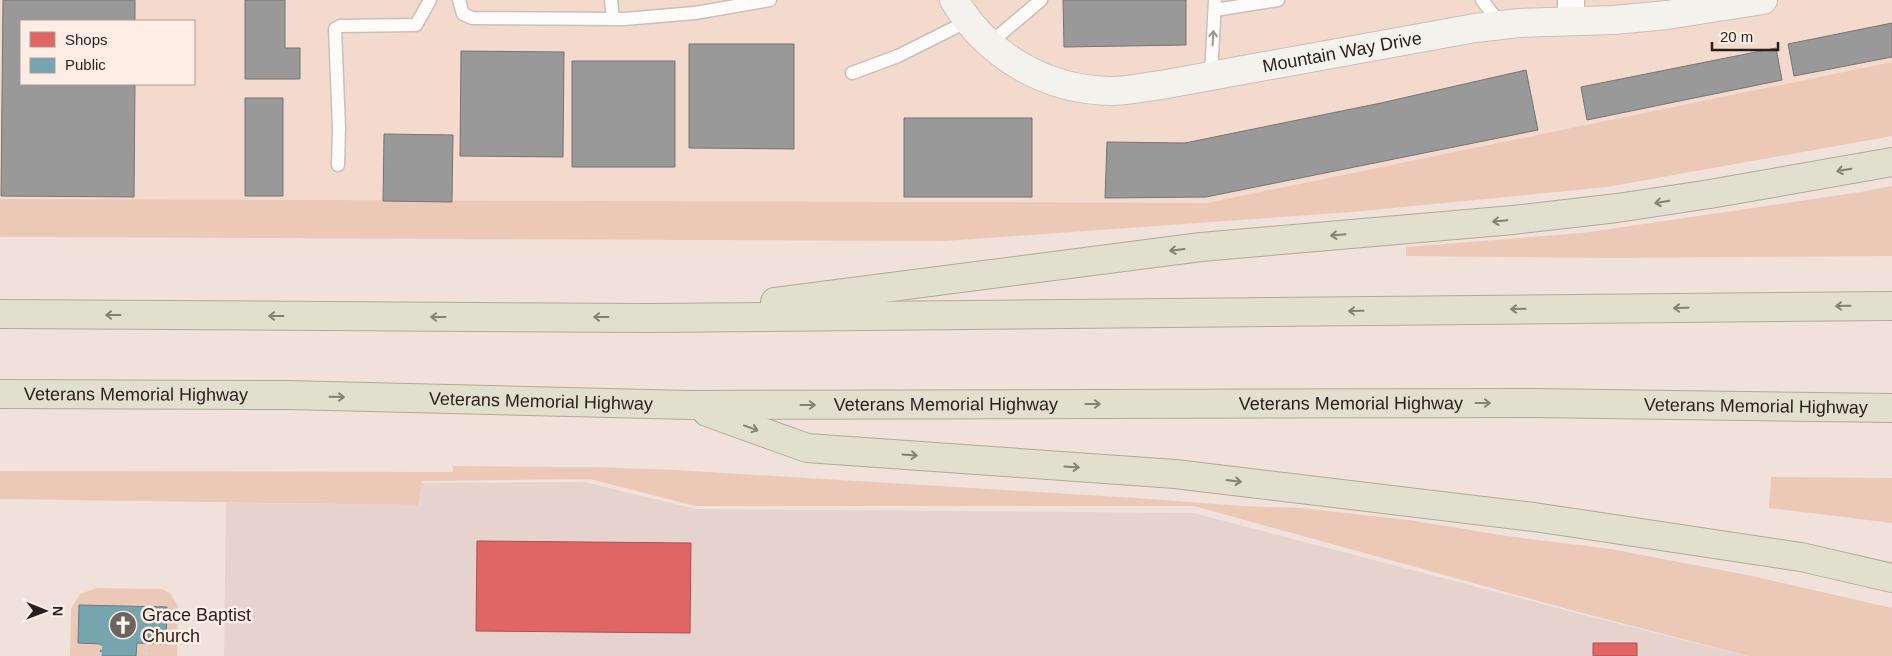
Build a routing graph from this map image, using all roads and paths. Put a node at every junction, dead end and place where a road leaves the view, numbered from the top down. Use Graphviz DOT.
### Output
graph roads {
  1 [pos="430,0"];
  2 [pos="459,0"];
  3 [pos="611,0"];
  4 [pos="770,0"];
  5 [pos="1041,0"];
  6 [pos="1278,0"];
  7 [pos="1482,0"];
  8 [pos="1763,0"];
  9 [pos="1718,4"];
  10 [pos="1215,5"];
  11 [pos="961,10"];
  12 [pos="1571,10"];
  13 [pos="613,19"];
  14 [pos="1501,25"];
  15 [pos="990,43"];
  16 [pos="852,73"];
  17 [pos="1212,76"];
  18 [pos="1892,162"];
  19 [pos="338,165"];
  20 [pos="1892,306"];
  21 [pos="0,314"];
  22 [pos="650,318"];
  23 [pos="0,394"];
  24 [pos="689,405"];
  25 [pos="1892,408"];
  26 [pos="1892,578"];
  27 [pos="146,643"];
  28 [pos="101,644"];
  29 [pos="100,656"];
  30 [pos="146,656"];
  1 -- 19 [label="lane"];
  2 -- 13 [label="lane"];
  3 -- 13 [label="lane"];
  4 -- 13 [label="lane"];
  5 -- 15 [label="lane"];
  6 -- 10 [label="lane"];
  7 -- 14 [label="lane"];
  8 -- 9 [label="street, Mountain Way Drive"];
  9 -- 12 [label="street, Mountain Way Drive"];
  17 -- 10 [label="lane, one-way"];
  11 -- 15 [label="street, Mountain Way Drive"];
  11 -- 16 [label="lane"];
  12 -- 14 [label="street, Mountain Way Drive"];
  14 -- 17 [label="street, Mountain Way Drive"];
  15 -- 17 [label="street, Mountain Way Drive"];
  18 -- 22 [label="highway, one-way"];
  20 -- 22 [label="highway, one-way"];
  22 -- 21 [label="highway, one-way"];
  23 -- 24 [label="highway, Veterans Memorial Highway, one-way"];
  24 -- 25 [label="highway, Veterans Memorial Highway, one-way"];
  24 -- 26 [label="highway, one-way"];
  27 -- 30 [label="path"];
  28 -- 29 [label="path"];
}
